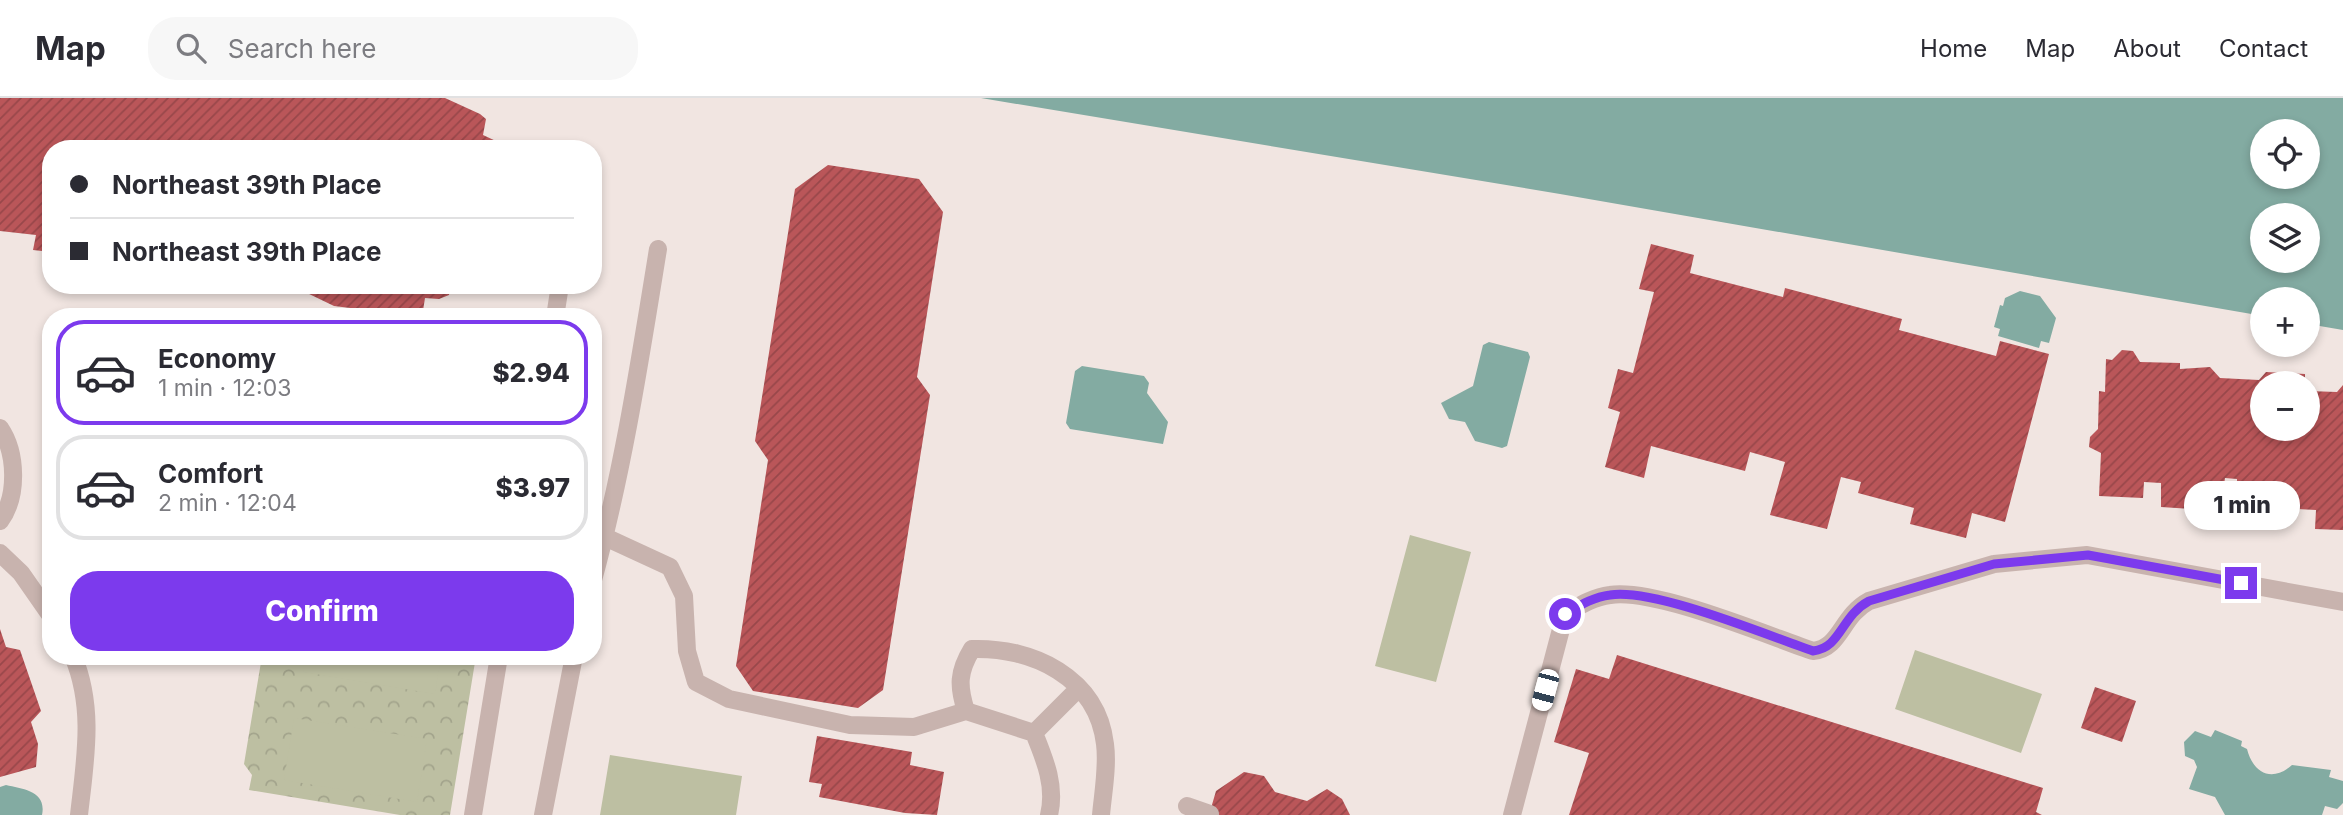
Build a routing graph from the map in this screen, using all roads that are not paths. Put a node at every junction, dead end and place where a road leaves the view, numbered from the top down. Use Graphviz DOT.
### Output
graph roads {
  1 [pos="658,249"];
  2 [pos="0,428"];
  3 [pos="0,521"];
  4 [pos="605,537"];
  5 [pos="602,548"];
  6 [pos="0,553"];
  7 [pos="2343,602"];
  8 [pos="42,604"];
  9 [pos="76,665"];
  10 [pos="498,665"];
  11 [pos="572,665"];
  12 [pos="1079,688"];
  13 [pos="966,711"];
  14 [pos="1034,733"];
  15 [pos="1187,806"];
  16 [pos="1210,814"];
  17 [pos="79,815"];
  18 [pos="473,815"];
  19 [pos="543,815"];
  20 [pos="1049,815"];
  21 [pos="1101,815"];
  22 [pos="1512,815"];
  1 -- 4 [label="street"];
  2 -- 3 [label="street"];
  4 -- 5 [label="street"];
  4 -- 13 [label="street"];
  6 -- 8 [label="street"];
  7 -- 22 [label="street"];
  9 -- 17 [label="street"];
  10 -- 18 [label="street"];
  11 -- 19 [label="street"];
  12 -- 13 [label="street"];
  12 -- 14 [label="street"];
  12 -- 21 [label="street"];
  13 -- 14 [label="street"];
  14 -- 20 [label="street"];
  15 -- 16 [label="street"];
}
